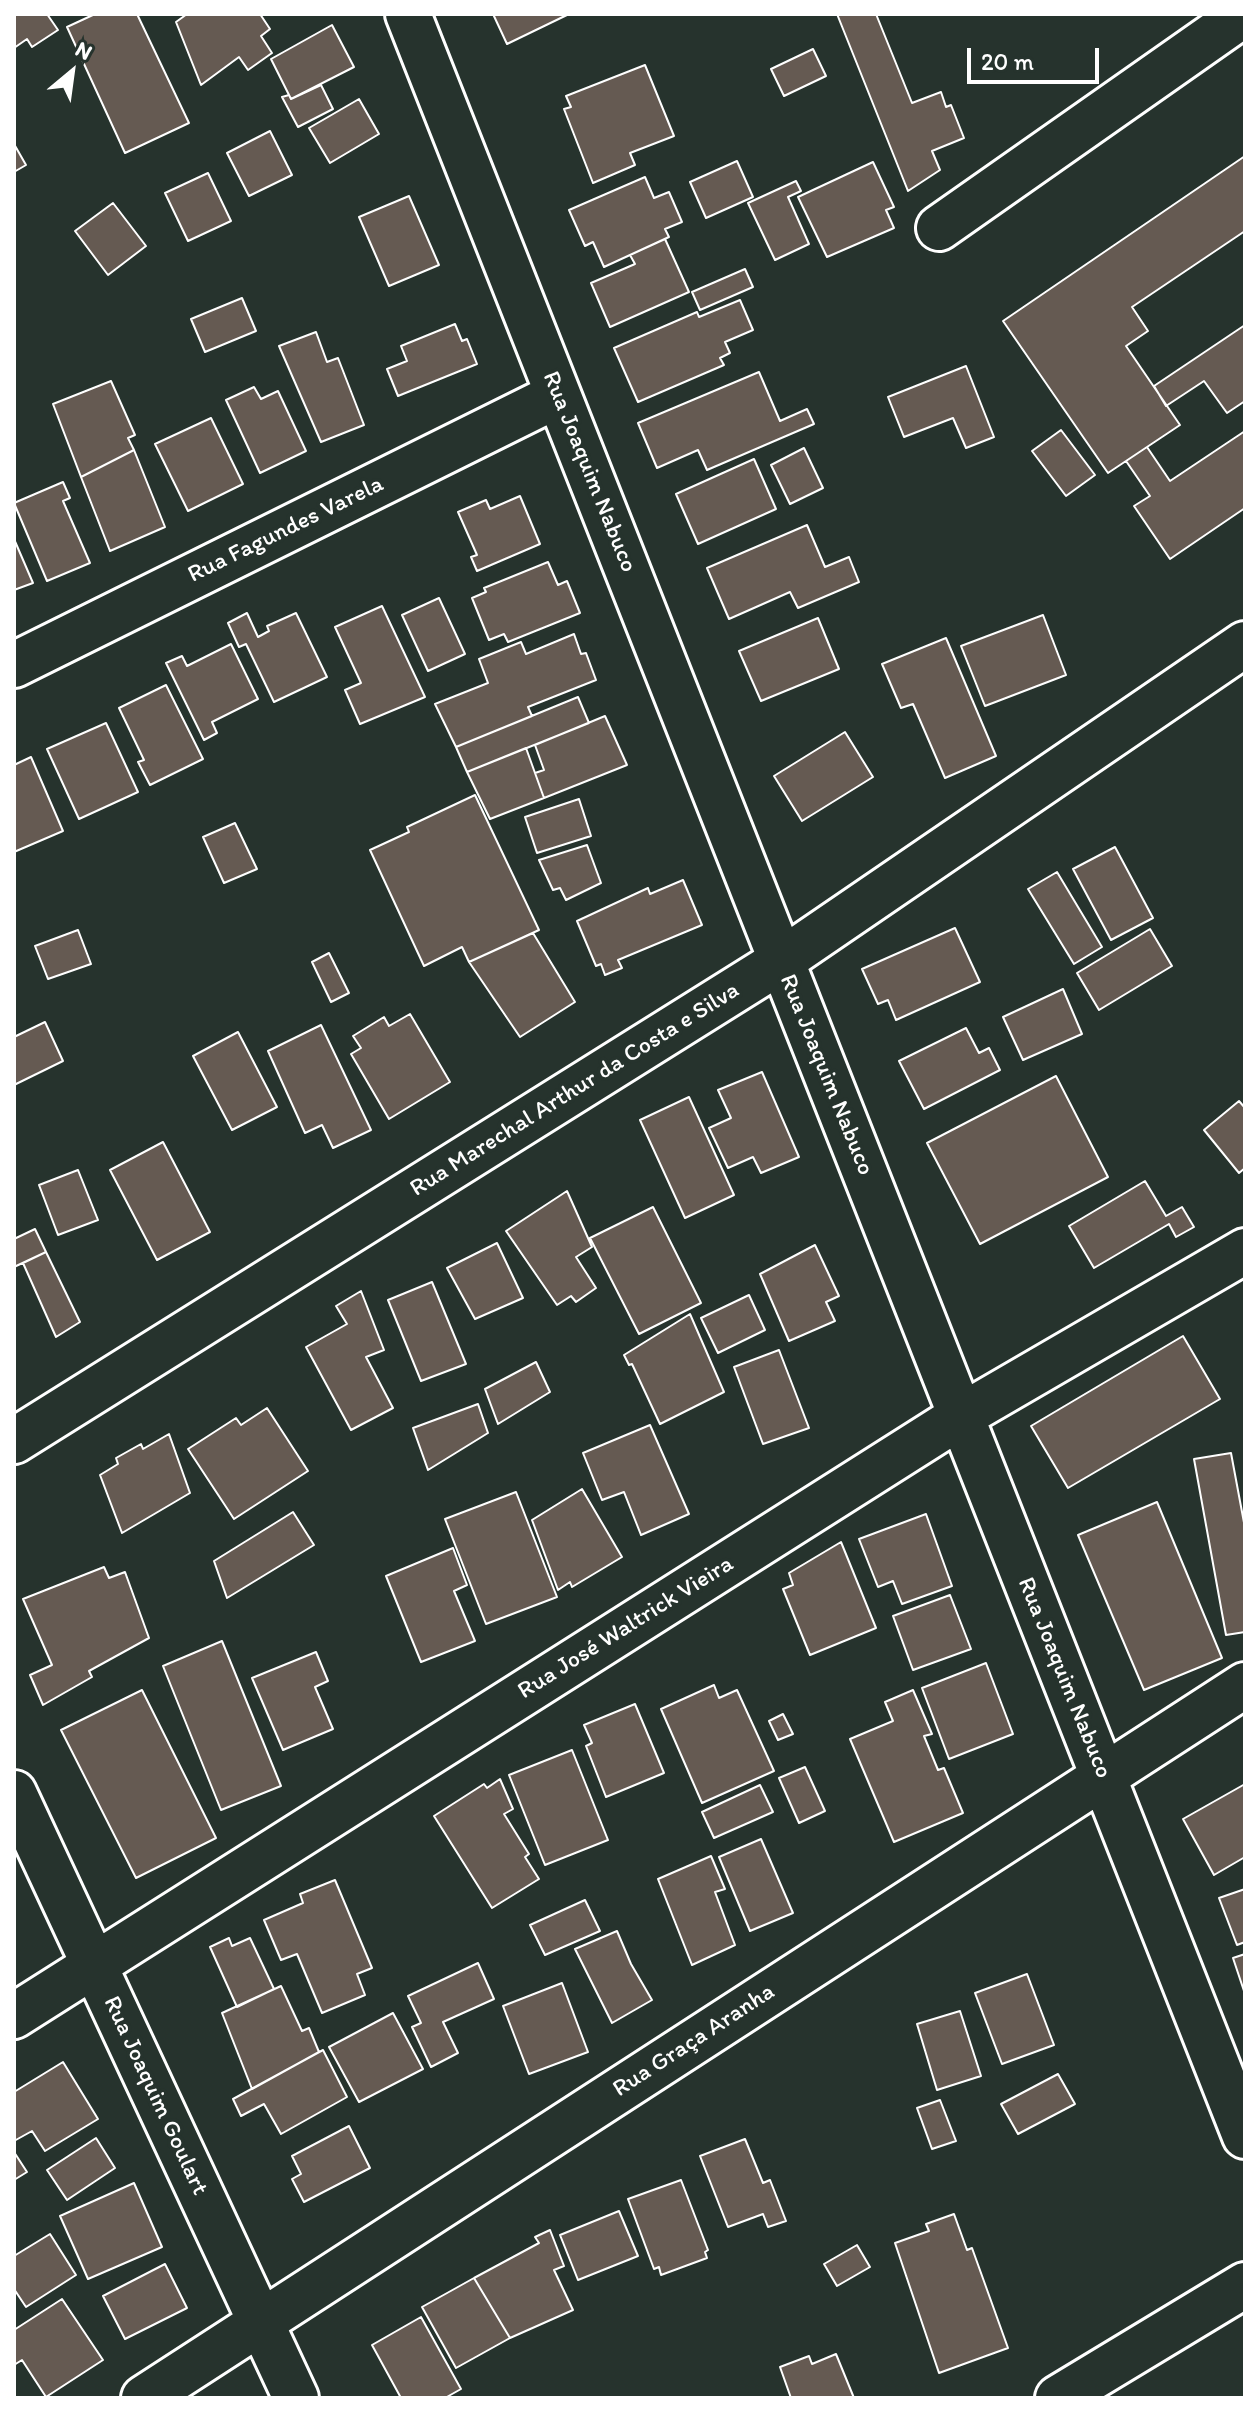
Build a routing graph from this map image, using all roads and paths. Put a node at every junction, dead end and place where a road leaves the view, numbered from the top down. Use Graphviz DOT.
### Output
graph roads {
  1 [pos="408,14"];
  2 [pos="1244,14"];
  3 [pos="939,228"];
  4 [pos="558,395"];
  5 [pos="1245,644"];
  6 [pos="14,665"];
  7 [pos="781,961"];
  8 [pos="1245,1251"];
  9 [pos="961,1416"];
  10 [pos="14,1441"];
  11 [pos="1245,1685"];
  12 [pos="1103,1777"];
  13 [pos="14,1793"];
  14 [pos="94,1965"];
  15 [pos="14,2016"];
  16 [pos="1245,2136"];
  17 [pos="1245,2285"];
  18 [pos="260,2322"];
  19 [pos="144,2398"];
  20 [pos="296,2398"];
  21 [pos="1058,2398"];
  1 -- 4 [label="street, Rua Joaquim Nabuco"];
  2 -- 3 [label="street"];
  4 -- 6 [label="street, Rua Fagundes Varela"];
  4 -- 7 [label="street, Rua Joaquim Nabuco"];
  5 -- 7 [label="street, Rua Marechal Arthur da Costa e Silva"];
  7 -- 9 [label="street, Rua Joaquim Nabuco"];
  7 -- 10 [label="street, Rua Marechal Arthur da Costa e Silva"];
  8 -- 9 [label="street, Rua José Waltrick Vieira"];
  9 -- 12 [label="street, Rua Joaquim Nabuco"];
  9 -- 14 [label="street, Rua José Waltrick Vieira"];
  11 -- 12 [label="street, Rua Graça Aranha"];
  12 -- 16 [label="street, Rua Joaquim Nabuco"];
  12 -- 18 [label="street, Rua Graça Aranha"];
  13 -- 14 [label="street, Rua Joaquim Goulart"];
  14 -- 15 [label="street, Rua José Waltrick Vieira"];
  14 -- 18 [label="street, Rua Joaquim Goulart"];
  17 -- 21 [label="street"];
  18 -- 19 [label="street, Rua Graça Aranha"];
  18 -- 20 [label="street, Rua Joaquim Goulart"];
}
